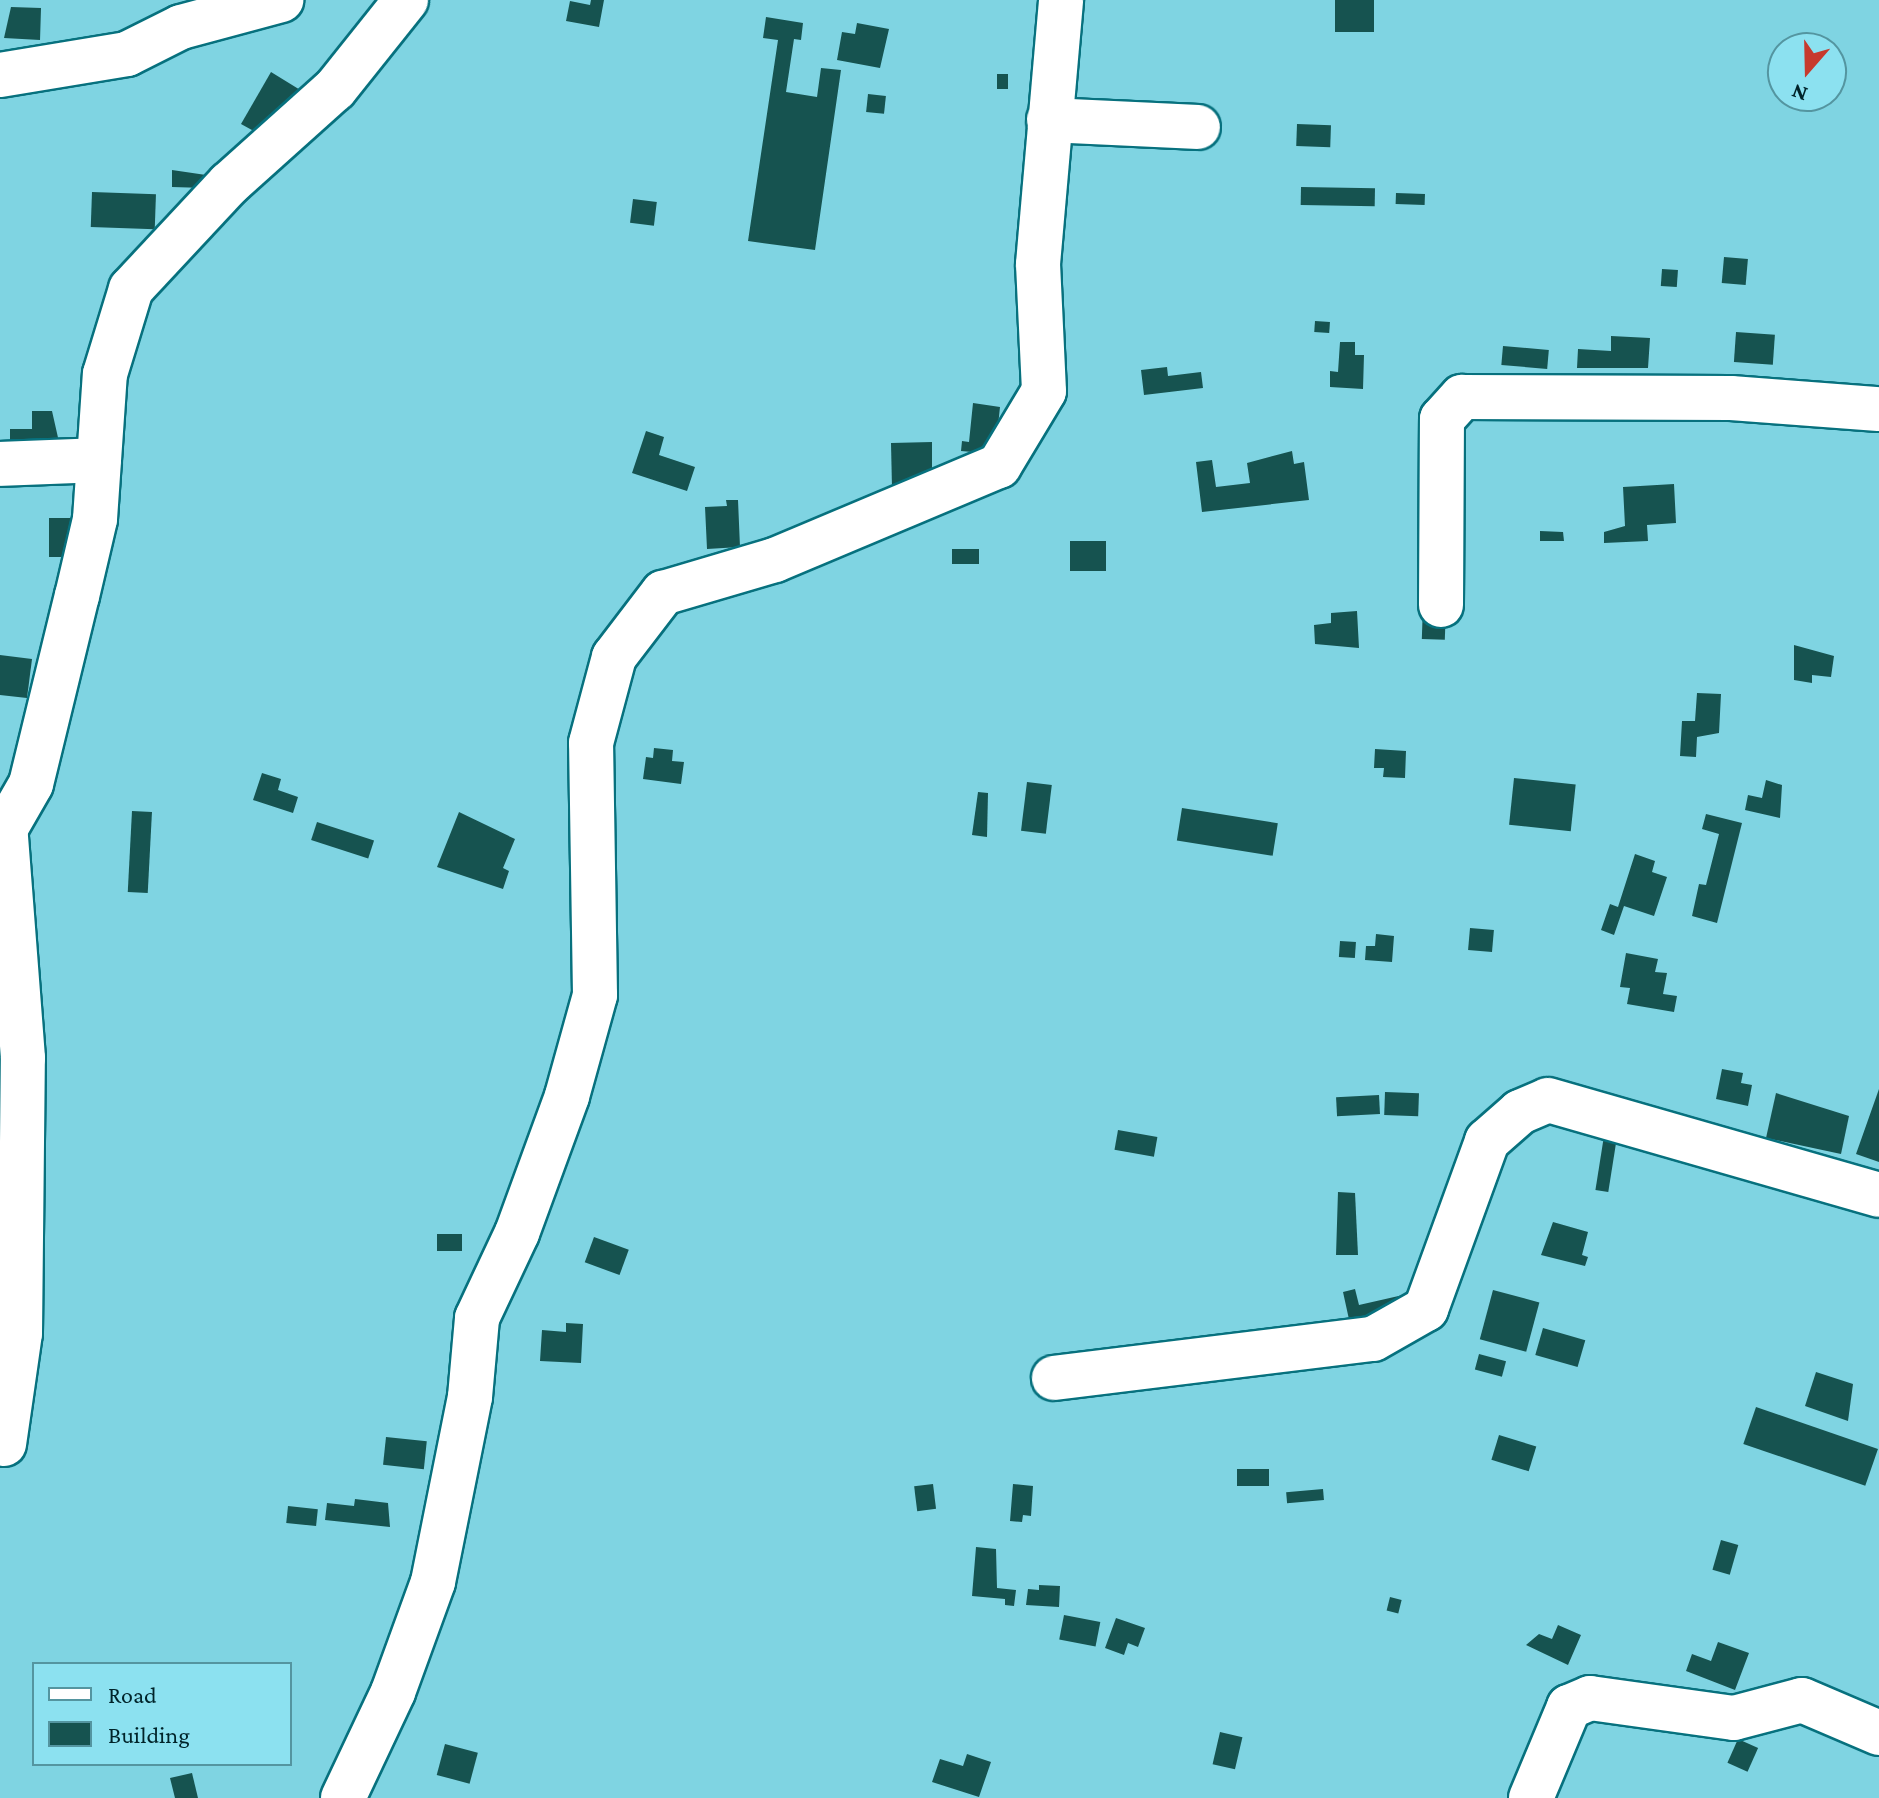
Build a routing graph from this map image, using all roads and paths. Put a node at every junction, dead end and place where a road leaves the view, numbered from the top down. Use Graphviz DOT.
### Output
graph roads {
  1 [pos="281,0"];
  2 [pos="406,0"];
  3 [pos="1061,0"];
  4 [pos="0,75"];
  5 [pos="1049,120"];
  6 [pos="1198,127"];
  7 [pos="1879,409"];
  8 [pos="99,460"];
  9 [pos="0,464"];
  10 [pos="1441,605"];
  11 [pos="3,836"];
  12 [pos="1879,1195"];
  13 [pos="1054,1378"];
  14 [pos="4,1444"];
  15 [pos="1879,1733"];
  16 [pos="343,1798"];
  17 [pos="1531,1798"];
  1 -- 4 [label="street"];
  2 -- 8 [label="street"];
  3 -- 5 [label="street"];
  5 -- 6 [label="street"];
  5 -- 16 [label="street"];
  7 -- 10 [label="street"];
  8 -- 9 [label="street"];
  8 -- 11 [label="street"];
  11 -- 14 [label="street"];
  12 -- 13 [label="street"];
  15 -- 17 [label="street"];
}
